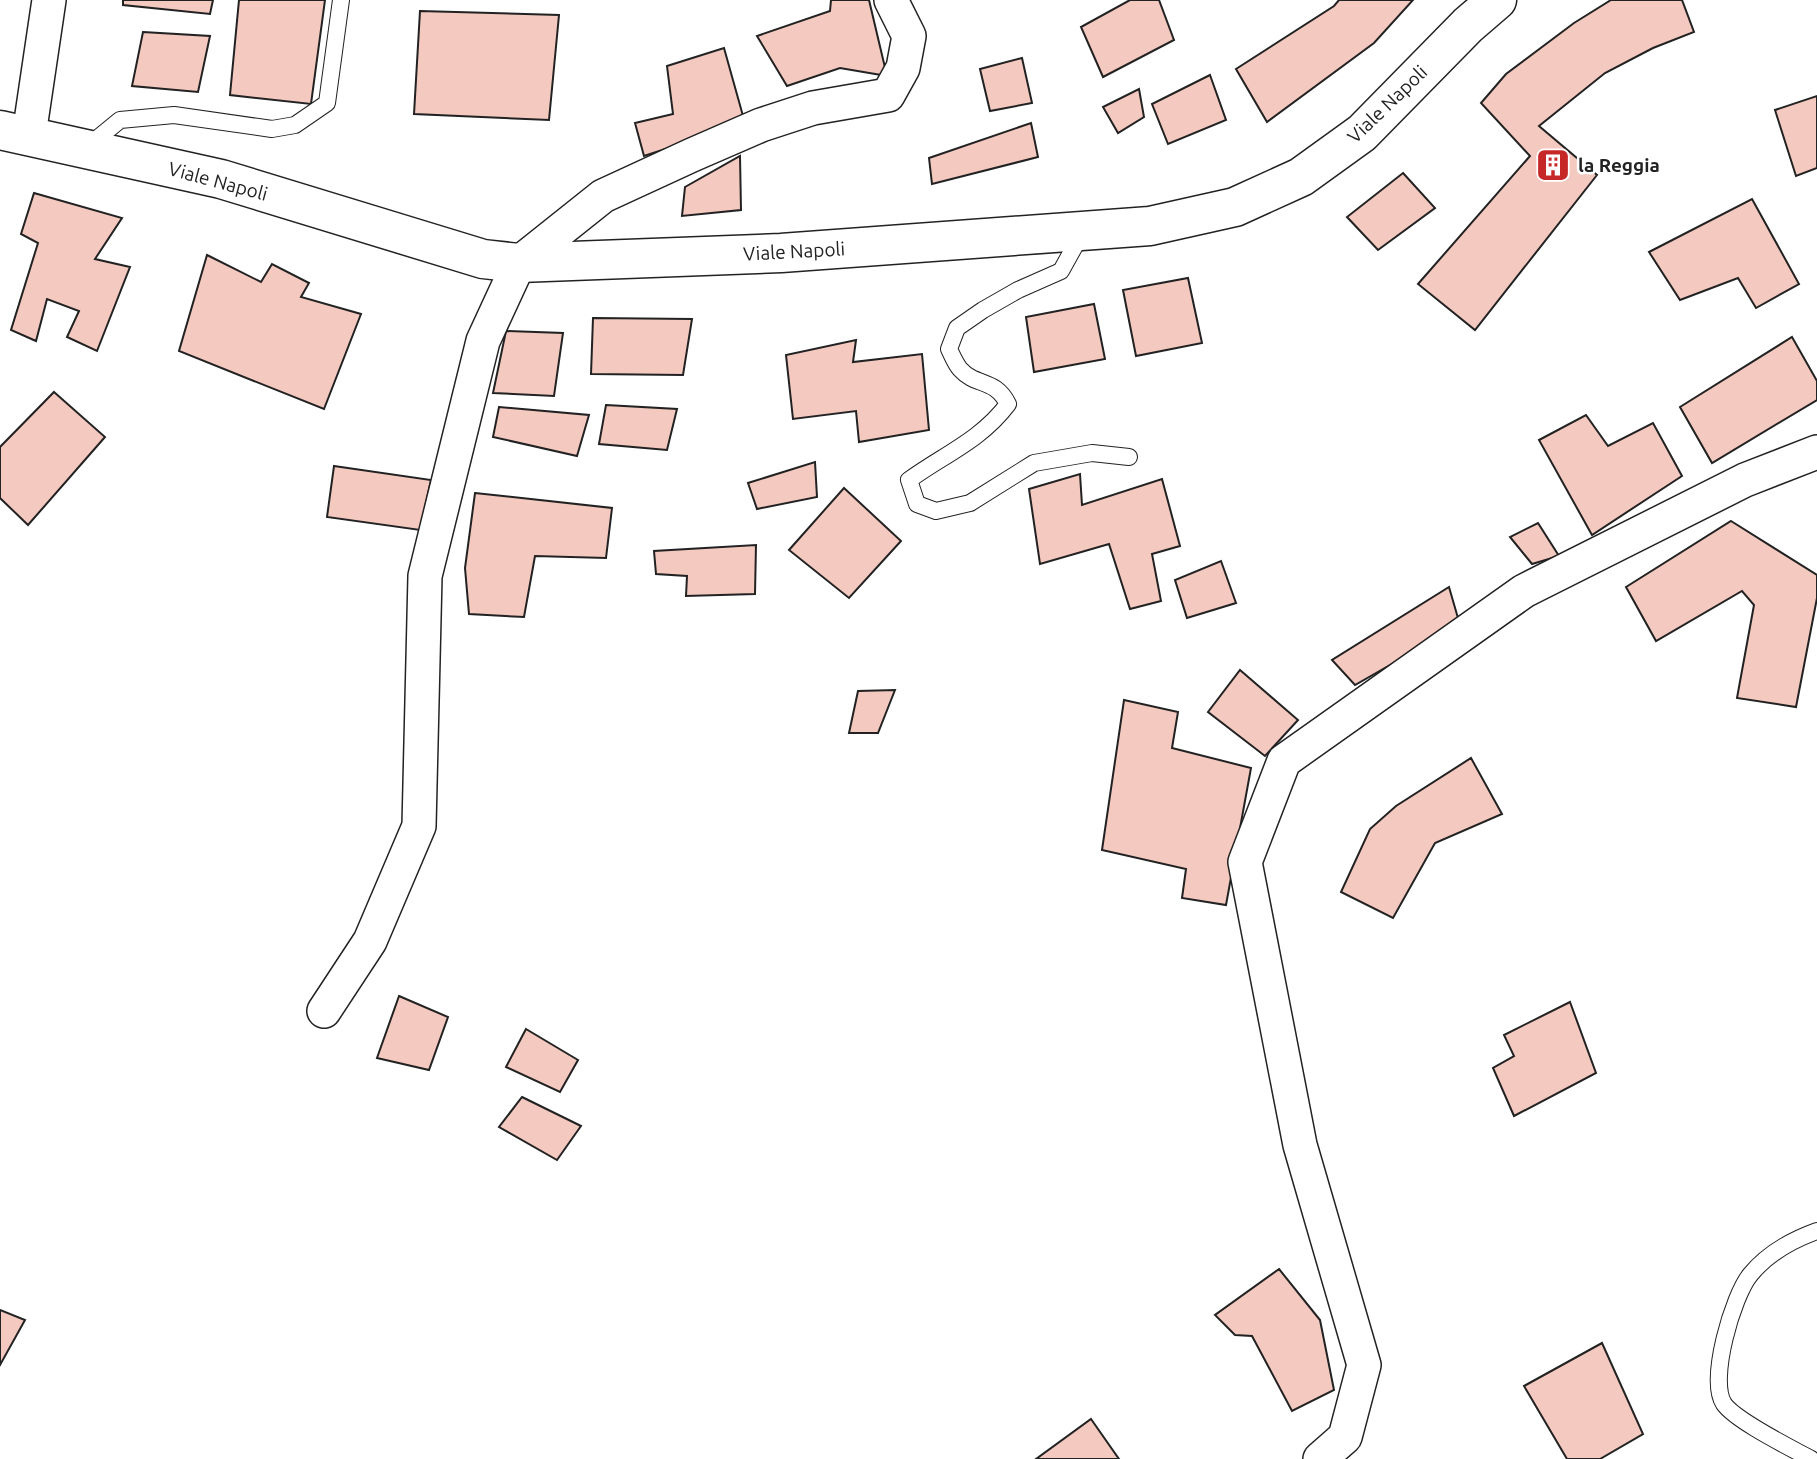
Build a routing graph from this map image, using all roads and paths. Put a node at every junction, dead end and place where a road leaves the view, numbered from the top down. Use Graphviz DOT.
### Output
graph roads {
  1 [pos="49,0"];
  2 [pos="341,0"];
  3 [pos="891,0"];
  4 [pos="1497,0"];
  5 [pos="15,133"];
  6 [pos="85,148"];
  7 [pos="1084,231"];
  8 [pos="519,263"];
  9 [pos="1817,452"];
  10 [pos="1129,457"];
  11 [pos="324,1011"];
  12 [pos="1817,1231"];
  13 [pos="1320,1459"];
  14 [pos="1811,1459"];
  1 -- 5 [label="street"];
  2 -- 6 [label="lane"];
  3 -- 8 [label="street"];
  4 -- 7 [label="main road, Viale Napoli"];
  5 -- 6 [label="main road, Viale Napoli"];
  6 -- 8 [label="main road, Viale Napoli"];
  7 -- 8 [label="main road, Viale Napoli"];
  7 -- 10 [label="lane"];
  8 -- 11 [label="street"];
  9 -- 13 [label="street"];
  12 -- 14 [label="lane"];
}
